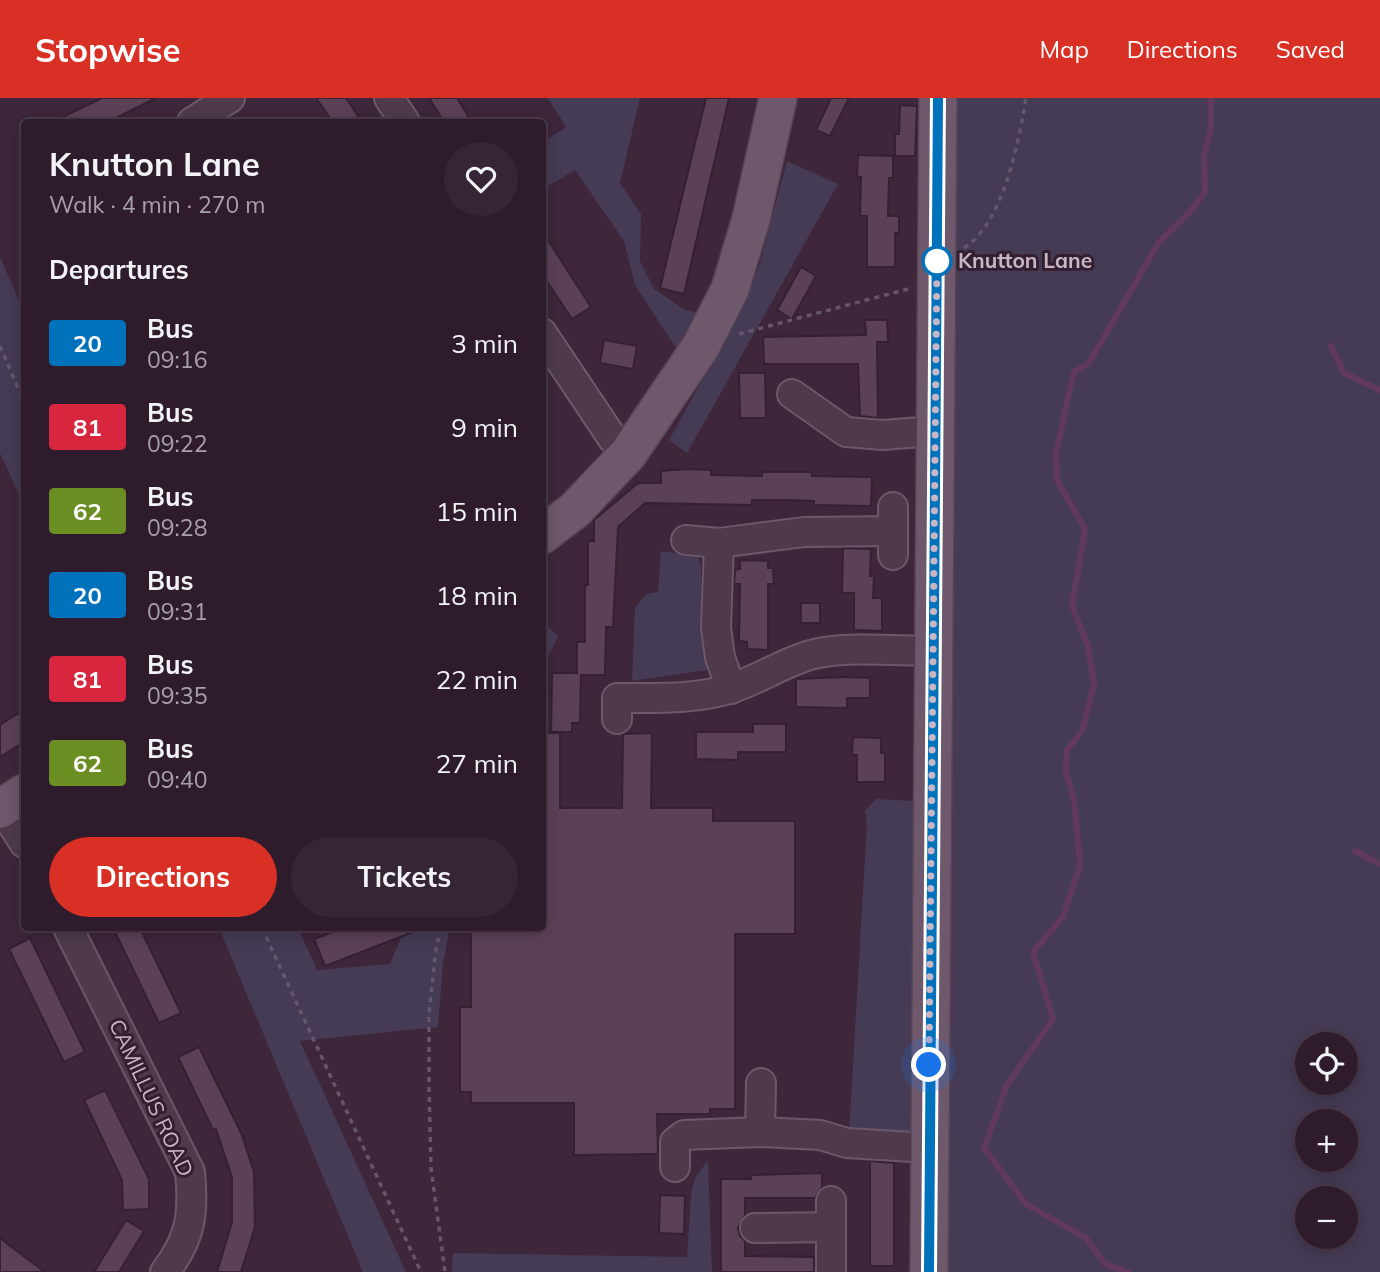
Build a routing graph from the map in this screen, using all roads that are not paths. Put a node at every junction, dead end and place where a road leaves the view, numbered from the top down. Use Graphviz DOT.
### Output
graph roads {
  1 [pos="230,98"];
  2 [pos="389,98"];
  3 [pos="778,98"];
  4 [pos="938,98"];
  5 [pos="197,119"];
  6 [pos="403,119"];
  7 [pos="546,338"];
  8 [pos="792,394"];
  9 [pos="934,431"];
  10 [pos="628,454"];
  11 [pos="893,531"];
  12 [pos="546,532"];
  13 [pos="687,540"];
  14 [pos="719,543"];
  15 [pos="932,651"];
  16 [pos="731,689"];
  17 [pos="617,719"];
  18 [pos="9,803"];
  19 [pos="21,835"];
  20 [pos="70,931"];
  21 [pos="761,1083"];
  22 [pos="760,1132"];
  23 [pos="929,1147"];
  24 [pos="675,1167"];
  25 [pos="755,1227"];
  26 [pos="165,1272"];
  27 [pos="831,1272"];
  28 [pos="929,1272"];
  1 -- 5 [label="street"];
  2 -- 6 [label="street"];
  3 -- 10 [label="main road"];
  4 -- 9 [label="main road"];
  7 -- 10 [label="street"];
  8 -- 9 [label="street"];
  9 -- 15 [label="main road"];
  10 -- 12 [label="main road"];
  11 -- 14 [label="street"];
  13 -- 14 [label="street"];
  14 -- 16 [label="street"];
  15 -- 16 [label="street"];
  15 -- 23 [label="main road"];
  16 -- 17 [label="street"];
  18 -- 19 [label="street"];
  20 -- 26 [label="street, CAMILLUS ROAD"];
  21 -- 22 [label="street"];
  22 -- 23 [label="street"];
  22 -- 24 [label="street"];
  23 -- 28 [label="main road"];
  25 -- 27 [label="street"];
}
